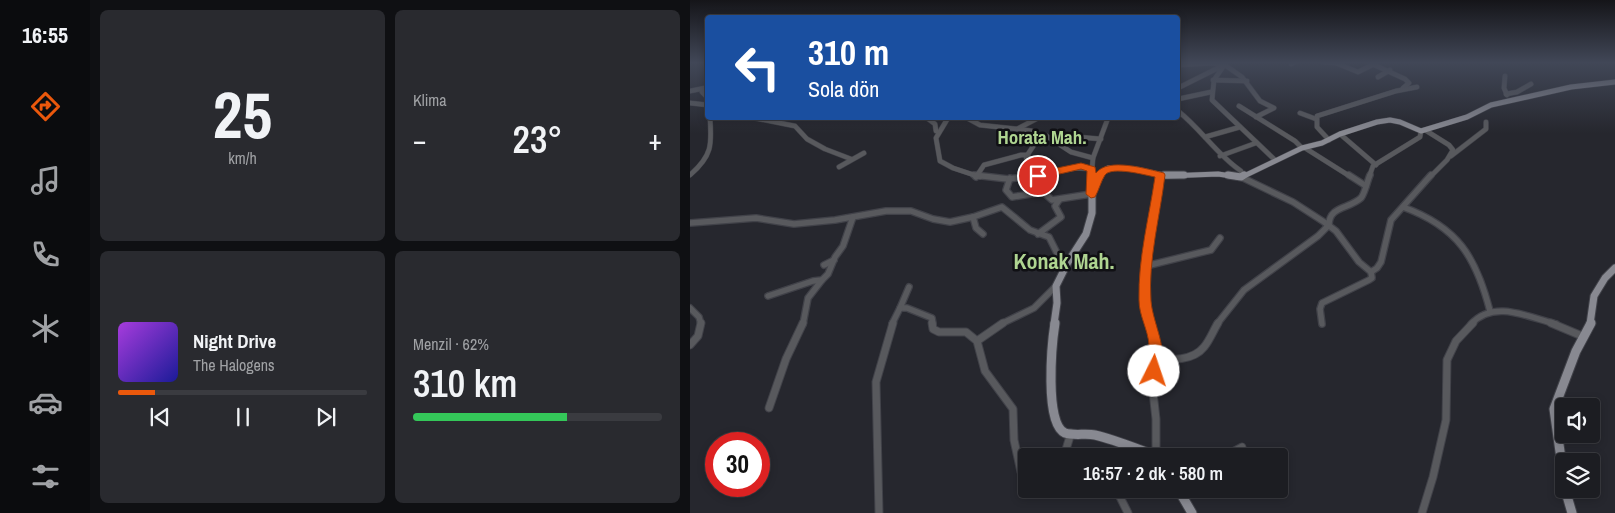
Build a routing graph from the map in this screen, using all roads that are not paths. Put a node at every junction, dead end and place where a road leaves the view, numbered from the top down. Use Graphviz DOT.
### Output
graph roads {
  1 [pos="1212,86"];
  2 [pos="1250,86"];
  3 [pos="1407,86"];
  4 [pos="1504,86"];
  5 [pos="1527,86"];
  6 [pos="1580,86"];
  7 [pos="705,87"];
  8 [pos="1417,87"];
  9 [pos="1402,90"];
  10 [pos="690,91"];
  11 [pos="1211,92"];
  12 [pos="1506,94"];
  13 [pos="1180,99"];
  14 [pos="1510,101"];
  15 [pos="690,103"];
  16 [pos="705,105"];
  17 [pos="1240,106"];
  18 [pos="1180,112"];
  19 [pos="1300,113"];
  20 [pos="1256,117"];
  21 [pos="1316,119"];
  22 [pos="710,120"];
  23 [pos="764,120"];
  24 [pos="930,120"];
  25 [pos="946,120"];
  26 [pos="971,120"];
  27 [pos="1034,120"];
  28 [pos="1107,120"];
  29 [pos="1486,122"];
  30 [pos="1240,127"];
  31 [pos="1017,129"];
  32 [pos="936,131"];
  33 [pos="1423,131"];
  34 [pos="1340,134"];
  35 [pos="1038,135"];
  36 [pos="1078,137"];
  37 [pos="1205,137"];
  38 [pos="1101,139"];
  39 [pos="1329,140"];
  40 [pos="1256,143"];
  41 [pos="1304,148"];
  42 [pos="864,153"];
  43 [pos="1028,155"];
  44 [pos="1220,156"];
  45 [pos="1451,156"];
  46 [pos="1093,158"];
  47 [pos="851,159"];
  48 [pos="1275,160"];
  49 [pos="1376,165"];
  50 [pos="1091,166"];
  51 [pos="839,167"];
  52 [pos="691,173"];
  53 [pos="1160,175"];
  54 [pos="1031,176"];
  55 [pos="976,177"];
  56 [pos="1241,177"];
  57 [pos="1010,178"];
  58 [pos="1366,186"];
  59 [pos="1091,194"];
  60 [pos="1012,198"];
  61 [pos="1059,200"];
  62 [pos="1409,200"];
  63 [pos="1002,207"];
  64 [pos="1403,207"];
  65 [pos="1414,211"];
  66 [pos="853,217"];
  67 [pos="973,217"];
  68 [pos="690,223"];
  69 [pos="1329,225"];
  70 [pos="983,234"];
  71 [pos="1038,234"];
  72 [pos="1220,238"];
  73 [pos="834,260"];
  74 [pos="1068,262"];
  75 [pos="824,265"];
  76 [pos="1146,266"];
  77 [pos="1615,268"];
  78 [pos="1371,272"];
  79 [pos="822,280"];
  80 [pos="1056,286"];
  81 [pos="909,287"];
  82 [pos="768,296"];
  83 [pos="690,308"];
  84 [pos="900,308"];
  85 [pos="1490,311"];
  86 [pos="1322,324"];
  87 [pos="1582,336"];
  88 [pos="977,341"];
  89 [pos="690,346"];
  90 [pos="1155,359"];
  91 [pos="769,408"];
  92 [pos="1071,433"];
  93 [pos="1066,448"];
  94 [pos="1133,448"];
  95 [pos="1156,448"];
  96 [pos="1560,453"];
  97 [pos="1018,462"];
  98 [pos="1120,498"];
  99 [pos="1183,498"];
  100 [pos="1568,498"];
  101 [pos="879,513"];
  102 [pos="1128,513"];
  103 [pos="1192,513"];
  104 [pos="1422,513"];
  105 [pos="1572,513"];
  1 -- 11 [label="street"];
  2 -- 20 [label="street"];
  3 -- 9 [label="street"];
  4 -- 12 [label="street"];
  5 -- 12 [label="street"];
  6 -- 14 [label="main road"];
  7 -- 10 [label="street"];
  8 -- 9 [label="street"];
  9 -- 21 [label="street"];
  11 -- 13 [label="street"];
  11 -- 30 [label="street"];
  12 -- 14 [label="street"];
  14 -- 33 [label="main road"];
  15 -- 16 [label="street"];
  17 -- 20 [label="street"];
  18 -- 37 [label="street"];
  19 -- 21 [label="street"];
  20 -- 41 [label="street"];
  21 -- 39 [label="street"];
  22 -- 52 [label="street"];
  23 -- 47 [label="street"];
  24 -- 32 [label="street"];
  25 -- 32 [label="street"];
  26 -- 31 [label="street"];
  27 -- 31 [label="street"];
  28 -- 38 [label="street"];
  29 -- 45 [label="street"];
  30 -- 37 [label="street"];
  30 -- 40 [label="street"];
  31 -- 35 [label="street"];
  32 -- 55 [label="street"];
  33 -- 34 [label="main road"];
  33 -- 45 [label="street"];
  33 -- 49 [label="street"];
  34 -- 39 [label="main road"];
  34 -- 49 [label="street"];
  35 -- 43 [label="street"];
  35 -- 46 [label="street"];
  36 -- 38 [label="street"];
  37 -- 44 [label="street"];
  38 -- 46 [label="street"];
  39 -- 41 [label="main road"];
  40 -- 44 [label="street"];
  40 -- 48 [label="street"];
  41 -- 48 [label="main road"];
  41 -- 58 [label="street"];
  42 -- 47 [label="street"];
  43 -- 54 [label="street"];
  43 -- 55 [label="street"];
  44 -- 56 [label="street"];
  45 -- 62 [label="street"];
  46 -- 50 [label="street"];
  47 -- 51 [label="street"];
  48 -- 56 [label="main road"];
  49 -- 58 [label="street"];
  50 -- 54 [label="street"];
  50 -- 59 [label="main road"];
  53 -- 56 [label="main road"];
  53 -- 59 [label="main road"];
  53 -- 76 [label="street"];
  54 -- 57 [label="street"];
  55 -- 57 [label="street"];
  56 -- 69 [label="street"];
  57 -- 60 [label="street"];
  58 -- 69 [label="street"];
  59 -- 61 [label="street"];
  59 -- 74 [label="main road"];
  60 -- 61 [label="street"];
  60 -- 63 [label="street"];
  61 -- 71 [label="street"];
  62 -- 64 [label="street"];
  62 -- 65 [label="street"];
  63 -- 67 [label="street"];
  63 -- 71 [label="street"];
  64 -- 65 [label="street"];
  64 -- 78 [label="street"];
  65 -- 85 [label="street"];
  66 -- 67 [label="street"];
  66 -- 68 [label="street"];
  66 -- 73 [label="street"];
  67 -- 70 [label="street"];
  69 -- 78 [label="street"];
  69 -- 90 [label="street"];
  71 -- 74 [label="street"];
  72 -- 76 [label="street"];
  73 -- 75 [label="street"];
  73 -- 79 [label="street"];
  74 -- 80 [label="main road"];
  76 -- 90 [label="street"];
  77 -- 87 [label="main road"];
  78 -- 86 [label="street"];
  79 -- 82 [label="street"];
  79 -- 91 [label="street"];
  80 -- 88 [label="street"];
  80 -- 92 [label="main road"];
  81 -- 84 [label="street"];
  83 -- 89 [label="street"];
  84 -- 88 [label="street"];
  84 -- 101 [label="street"];
  85 -- 87 [label="street"];
  85 -- 104 [label="street"];
  87 -- 96 [label="main road"];
  88 -- 97 [label="street"];
  90 -- 95 [label="street"];
  92 -- 93 [label="street"];
  92 -- 94 [label="main road"];
  98 -- 102 [label="street"];
  99 -- 103 [label="main road"];
  100 -- 105 [label="main road"];
}
